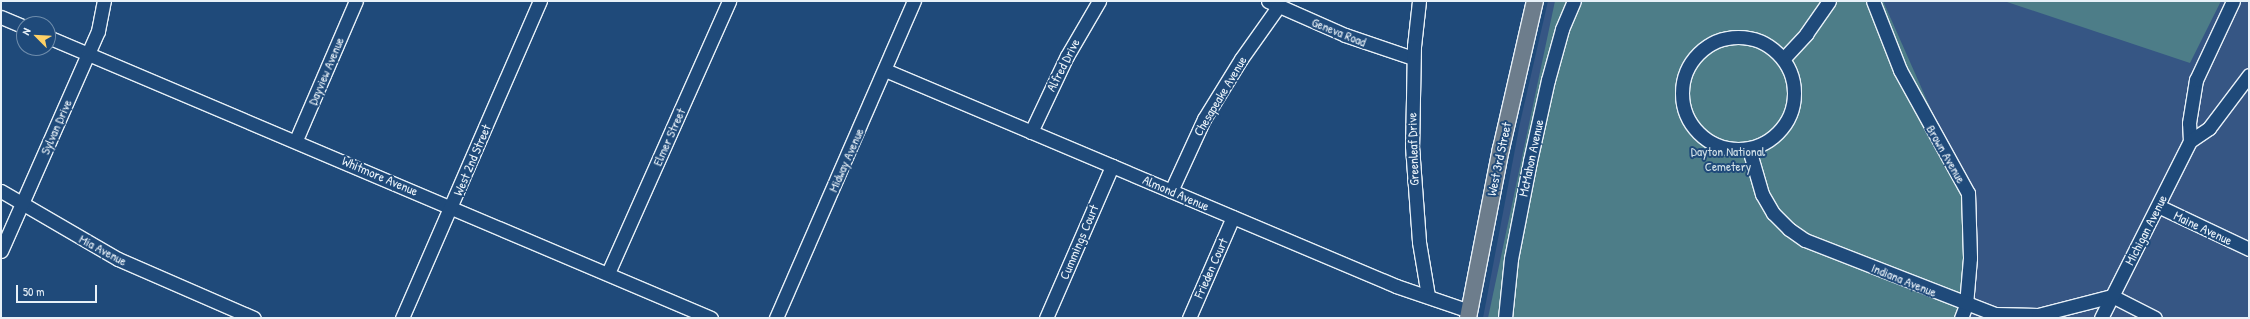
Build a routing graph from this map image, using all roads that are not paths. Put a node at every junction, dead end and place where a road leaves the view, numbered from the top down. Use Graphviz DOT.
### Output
graph roads {
  1 [pos="104,1"];
  2 [pos="356,1"];
  3 [pos="540,1"];
  4 [pos="729,1"];
  5 [pos="914,1"];
  6 [pos="1099,1"];
  7 [pos="1419,1"];
  8 [pos="1535,1"];
  9 [pos="1574,1"];
  10 [pos="1829,1"];
  11 [pos="1873,1"];
  12 [pos="2233,1"];
  13 [pos="1273,4"];
  14 [pos="1,17"];
  15 [pos="16,24"];
  16 [pos="56,40"];
  17 [pos="88,54"];
  18 [pos="1413,58"];
  19 [pos="1784,58"];
  20 [pos="885,70"];
  21 [pos="2249,75"];
  22 [pos="1031,132"];
  23 [pos="296,140"];
  24 [pos="2190,141"];
  25 [pos="1750,149"];
  26 [pos="1112,166"];
  27 [pos="1,191"];
  28 [pos="1171,191"];
  29 [pos="22,203"];
  30 [pos="2158,206"];
  31 [pos="451,207"];
  32 [pos="1233,217"];
  33 [pos="2249,249"];
  34 [pos="1,251"];
  35 [pos="608,273"];
  36 [pos="1428,296"];
  37 [pos="2112,296"];
  38 [pos="1966,305"];
  39 [pos="1469,315"];
  40 [pos="254,318"];
  41 [pos="402,318"];
  42 [pos="711,318"];
  43 [pos="776,318"];
  44 [pos="1046,318"];
  45 [pos="1189,318"];
  46 [pos="1505,318"];
  47 [pos="1962,318"];
  48 [pos="2101,318"];
  49 [pos="2155,318"];
  1 -- 17 [label="street, Sylvan Drive"];
  2 -- 23 [label="street, Dayview Avenue"];
  3 -- 31 [label="street, West 2nd Street"];
  4 -- 35 [label="street, Elmer Street"];
  5 -- 20 [label="street, Midway Avenue"];
  6 -- 22 [label="street, Alfred Drive"];
  7 -- 18 [label="street, Greenleaf Drive"];
  8 -- 39 [label="main road, West 3rd Street"];
  9 -- 46 [label="street, McMahon Avenue"];
  10 -- 19 [label="street"];
  11 -- 38 [label="street, Brown Avenue"];
  12 -- 24 [label="street, Michigan Avenue"];
  13 -- 18 [label="street, Geneva Road"];
  13 -- 28 [label="street, Chesapeake Avenue"];
  14 -- 15 [label="street"];
  16 -- 17 [label="street, Whitmore Avenue"];
  17 -- 23 [label="street, Whitmore Avenue"];
  17 -- 29 [label="street, Sylvan Drive"];
  18 -- 36 [label="street, Greenleaf Drive"];
  19 -- 25 [label="street"];
  19 -- 25 [label="street"];
  20 -- 22 [label="street, Almond Avenue"];
  20 -- 43 [label="street, Midway Avenue"];
  21 -- 24 [label="street, Michigan Avenue"];
  22 -- 26 [label="street, Almond Avenue"];
  23 -- 31 [label="street, Whitmore Avenue"];
  24 -- 30 [label="street, Michigan Avenue"];
  25 -- 38 [label="street, Indiana Avenue"];
  26 -- 28 [label="street, Almond Avenue"];
  26 -- 44 [label="street, Cummings Court"];
  27 -- 29 [label="street, Mia Avenue"];
  28 -- 32 [label="street, Almond Avenue"];
  29 -- 34 [label="street, Sylvan Drive"];
  29 -- 40 [label="street, Mia Avenue"];
  30 -- 33 [label="street, Maine Avenue"];
  30 -- 37 [label="street, Michigan Avenue"];
  31 -- 35 [label="street, Whitmore Avenue"];
  31 -- 41 [label="street, West 2nd Street"];
  32 -- 36 [label="street, Almond Avenue"];
  32 -- 45 [label="street, Frieden Court"];
  35 -- 42 [label="street, Whitmore Avenue"];
  36 -- 39 [label="street, Almond Avenue"];
  37 -- 38 [label="street, Indiana Avenue"];
  37 -- 48 [label="street, Michigan Avenue"];
  37 -- 49 [label="street"];
  38 -- 47 [label="street, Brown Avenue"];
}
